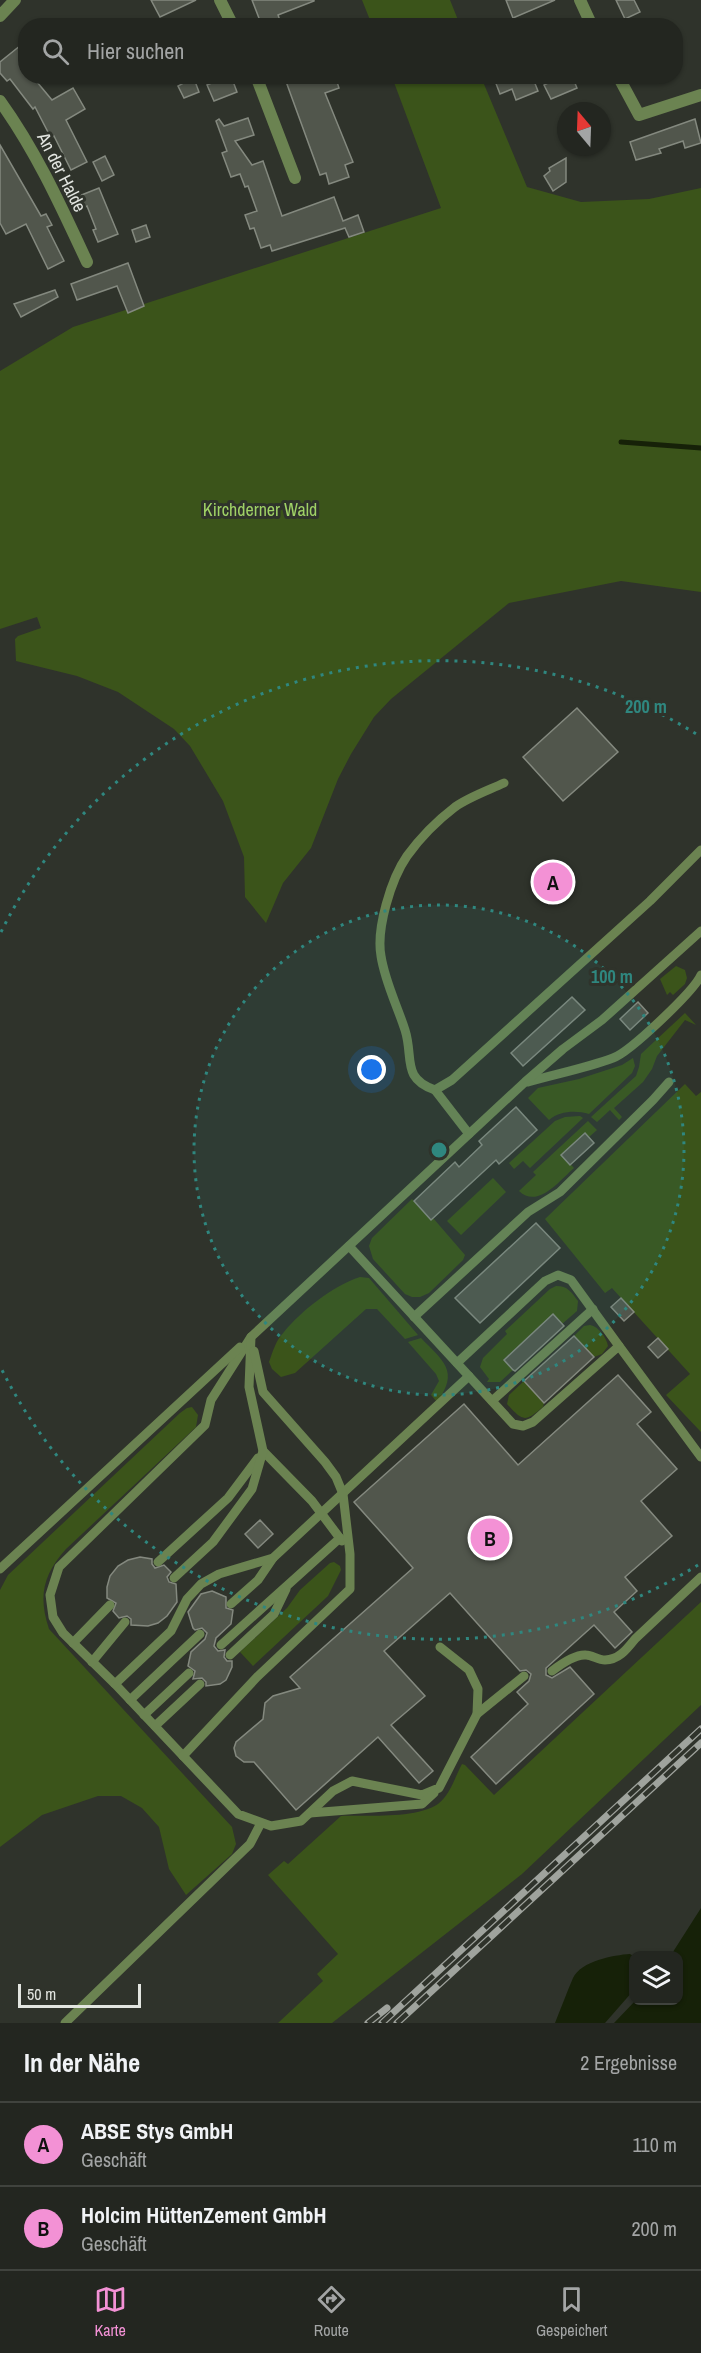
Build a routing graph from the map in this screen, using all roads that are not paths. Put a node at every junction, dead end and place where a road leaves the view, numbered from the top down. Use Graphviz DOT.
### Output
graph roads {
  1 [pos="15,0"];
  2 [pos="220,0"];
  3 [pos="580,0"];
  4 [pos="0,16"];
  5 [pos="229,18"];
  6 [pos="588,18"];
  7 [pos="259,84"];
  8 [pos="622,84"];
  9 [pos="701,95"];
  10 [pos="0,101"];
  11 [pos="295,178"];
  12 [pos="87,262"];
  13 [pos="504,783"];
  14 [pos="701,850"];
  15 [pos="701,931"];
  16 [pos="700,979"];
  17 [pos="525,1082"];
  18 [pos="669,1082"];
  19 [pos="435,1090"];
  20 [pos="469,1134"];
  21 [pos="349,1246"];
  22 [pos="593,1309"];
  23 [pos="414,1317"];
  24 [pos="251,1337"];
  25 [pos="619,1346"];
  26 [pos="457,1363"];
  27 [pos="469,1376"];
  28 [pos="492,1401"];
  29 [pos="263,1451"];
  30 [pos="701,1457"];
  31 [pos="343,1494"];
  32 [pos="322,1513"];
  33 [pos="340,1538"];
  34 [pos="350,1554"];
  35 [pos="273,1558"];
  36 [pos="158,1562"];
  37 [pos="0,1569"];
  38 [pos="701,1577"];
  39 [pos="174,1578"];
  40 [pos="287,1586"];
  41 [pos="231,1604"];
  42 [pos="110,1605"];
  43 [pos="125,1622"];
  44 [pos="200,1634"];
  45 [pos="74,1643"];
  46 [pos="221,1645"];
  47 [pos="440,1647"];
  48 [pos="230,1655"];
  49 [pos="92,1662"];
  50 [pos="552,1671"];
  51 [pos="189,1673"];
  52 [pos="524,1676"];
  53 [pos="115,1684"];
  54 [pos="200,1684"];
  55 [pos="130,1700"];
  56 [pos="477,1713"];
  57 [pos="144,1715"];
  58 [pos="155,1726"];
  59 [pos="183,1756"];
  60 [pos="439,1788"];
  61 [pos="309,1813"];
  62 [pos="261,1823"];
  63 [pos="65,2023"];
  1 -- 4 [label="street"];
  2 -- 5 [label="street"];
  3 -- 6 [label="street"];
  7 -- 11 [label="street"];
  8 -- 9 [label="street"];
  10 -- 12 [label="street, An der Halde"];
  13 -- 19 [label="lane"];
  14 -- 19 [label="lane"];
  15 -- 17 [label="lane"];
  16 -- 17 [label="lane"];
  17 -- 20 [label="lane"];
  18 -- 23 [label="lane"];
  19 -- 20 [label="lane"];
  20 -- 21 [label="lane"];
  21 -- 23 [label="lane"];
  21 -- 24 [label="lane"];
  22 -- 25 [label="lane"];
  22 -- 26 [label="lane"];
  22 -- 28 [label="lane"];
  23 -- 26 [label="lane"];
  24 -- 29 [label="lane"];
  24 -- 31 [label="lane"];
  24 -- 37 [label="lane"];
  24 -- 45 [label="lane"];
  25 -- 28 [label="lane"];
  25 -- 30 [label="lane"];
  26 -- 27 [label="lane"];
  27 -- 28 [label="lane"];
  27 -- 31 [label="lane"];
  29 -- 32 [label="lane"];
  29 -- 36 [label="lane"];
  29 -- 39 [label="lane"];
  31 -- 32 [label="lane"];
  31 -- 34 [label="lane"];
  32 -- 33 [label="lane"];
  32 -- 35 [label="lane"];
  33 -- 34 [label="lane"];
  33 -- 40 [label="lane"];
  34 -- 59 [label="lane"];
  35 -- 41 [label="lane"];
  35 -- 53 [label="lane"];
  38 -- 50 [label="lane"];
  40 -- 46 [label="lane"];
  40 -- 48 [label="lane"];
  42 -- 45 [label="lane"];
  43 -- 49 [label="lane"];
  44 -- 55 [label="lane"];
  45 -- 49 [label="lane"];
  47 -- 56 [label="lane"];
  49 -- 53 [label="lane"];
  51 -- 57 [label="lane"];
  52 -- 56 [label="lane"];
  53 -- 55 [label="lane"];
  54 -- 58 [label="lane"];
  55 -- 57 [label="lane"];
  56 -- 60 [label="lane"];
  57 -- 58 [label="lane"];
  58 -- 59 [label="lane"];
  59 -- 62 [label="lane"];
  60 -- 61 [label="lane"];
  60 -- 61 [label="lane"];
  61 -- 62 [label="lane"];
  62 -- 63 [label="lane"];
}
